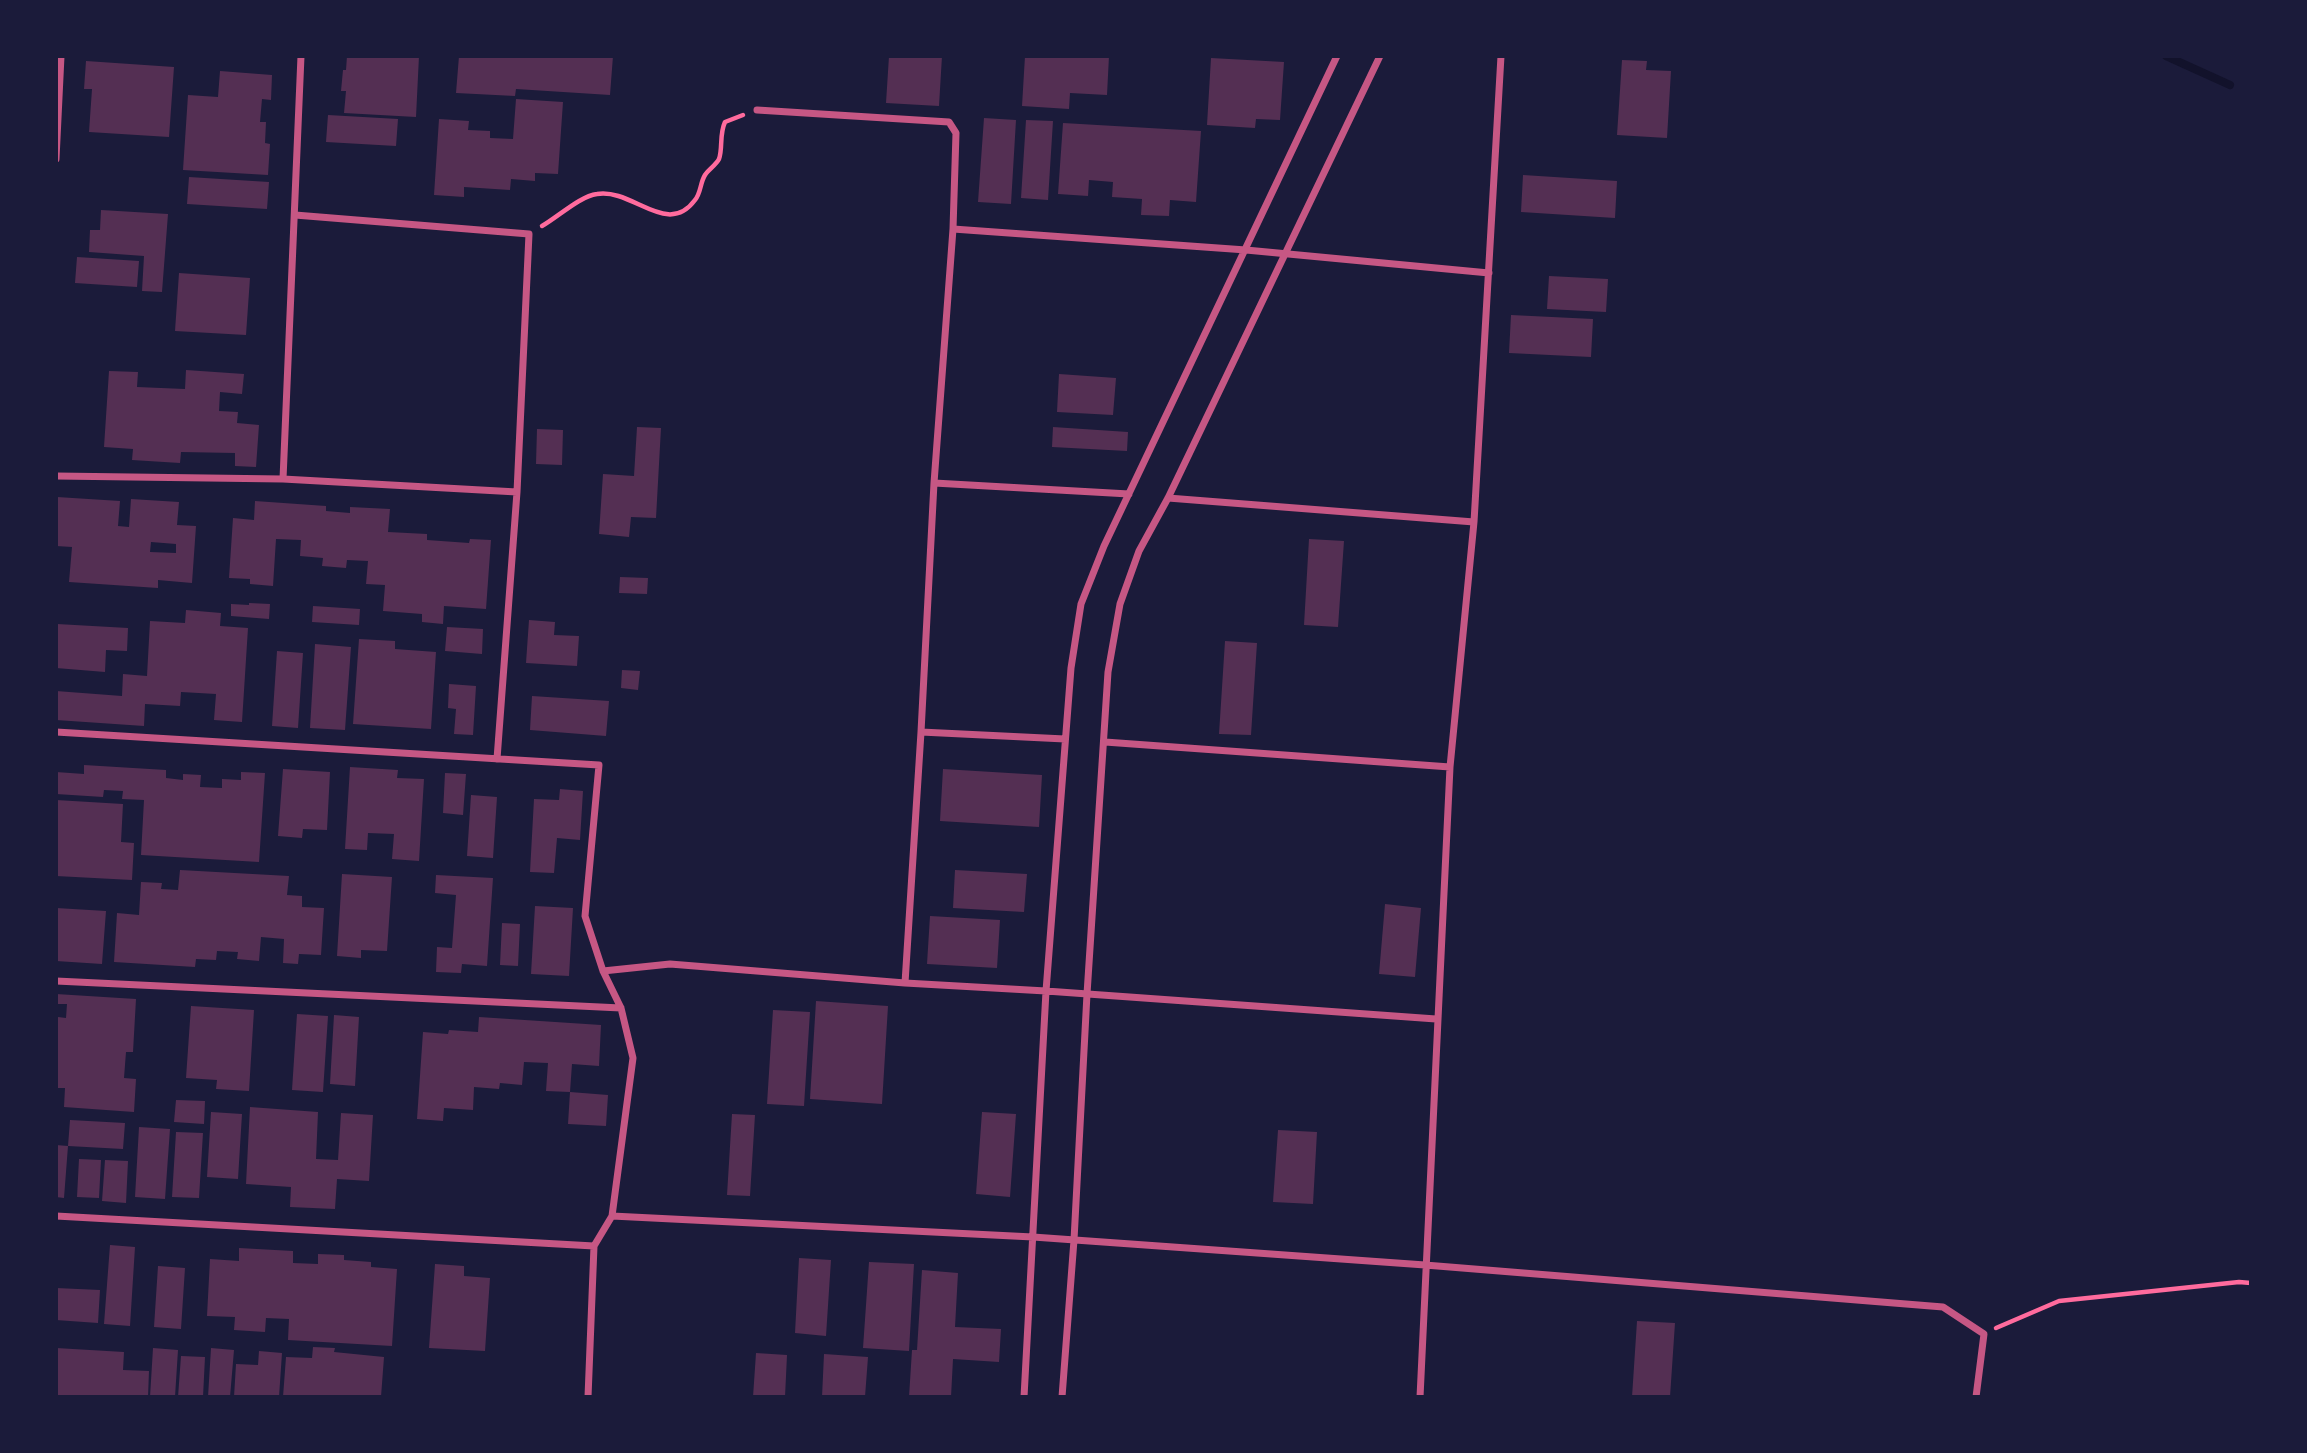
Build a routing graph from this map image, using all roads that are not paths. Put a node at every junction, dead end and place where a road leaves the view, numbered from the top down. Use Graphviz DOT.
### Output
graph roads {
  1 [pos="61,56"];
  2 [pos="301,56"];
  3 [pos="1338,56"];
  4 [pos="1380,56"];
  5 [pos="1501,56"];
  6 [pos="757,110"];
  7 [pos="56,159"];
  8 [pos="295,215"];
  9 [pos="953,229"];
  10 [pos="1246,250"];
  11 [pos="1284,254"];
  12 [pos="1489,272"];
  13 [pos="56,476"];
  14 [pos="283,479"];
  15 [pos="934,483"];
  16 [pos="517,492"];
  17 [pos="1129,494"];
  18 [pos="1168,498"];
  19 [pos="1474,522"];
  20 [pos="56,732"];
  21 [pos="921,732"];
  22 [pos="1065,739"];
  23 [pos="1105,742"];
  24 [pos="497,759"];
  25 [pos="1450,766"];
  26 [pos="603,971"];
  27 [pos="56,981"];
  28 [pos="905,983"];
  29 [pos="1046,990"];
  30 [pos="1087,994"];
  31 [pos="621,1008"];
  32 [pos="1436,1019"];
  33 [pos="56,1216"];
  34 [pos="612,1216"];
  35 [pos="1033,1237"];
  36 [pos="1074,1240"];
  37 [pos="594,1246"];
  38 [pos="1425,1265"];
  39 [pos="587,1397"];
  40 [pos="1024,1397"];
  41 [pos="1062,1397"];
  42 [pos="1420,1397"];
  43 [pos="1976,1397"];
  1 -- 7 [label="street"];
  2 -- 8 [label="street"];
  3 -- 10 [label="street"];
  4 -- 11 [label="street"];
  5 -- 12 [label="street"];
  6 -- 9 [label="street"];
  8 -- 14 [label="street"];
  8 -- 16 [label="street"];
  9 -- 10 [label="street"];
  9 -- 15 [label="street"];
  10 -- 11 [label="street"];
  10 -- 17 [label="street"];
  11 -- 12 [label="street"];
  11 -- 18 [label="street"];
  12 -- 19 [label="street"];
  13 -- 14 [label="street"];
  14 -- 16 [label="street"];
  15 -- 17 [label="street"];
  15 -- 21 [label="street"];
  16 -- 24 [label="street"];
  17 -- 22 [label="street"];
  18 -- 19 [label="street"];
  18 -- 23 [label="street"];
  19 -- 25 [label="street"];
  20 -- 24 [label="street"];
  21 -- 22 [label="street"];
  21 -- 28 [label="street"];
  22 -- 29 [label="street"];
  23 -- 25 [label="street"];
  23 -- 30 [label="street"];
  24 -- 26 [label="street"];
  25 -- 32 [label="street"];
  26 -- 28 [label="street"];
  26 -- 31 [label="street"];
  27 -- 31 [label="street"];
  28 -- 29 [label="street"];
  29 -- 30 [label="street"];
  29 -- 35 [label="street"];
  30 -- 32 [label="street"];
  30 -- 36 [label="street"];
  31 -- 34 [label="street"];
  32 -- 38 [label="street"];
  33 -- 37 [label="street"];
  34 -- 35 [label="street"];
  34 -- 37 [label="street"];
  35 -- 36 [label="street"];
  35 -- 40 [label="street"];
  36 -- 38 [label="street"];
  36 -- 41 [label="street"];
  37 -- 39 [label="street"];
  38 -- 42 [label="street"];
  38 -- 43 [label="street"];
}
